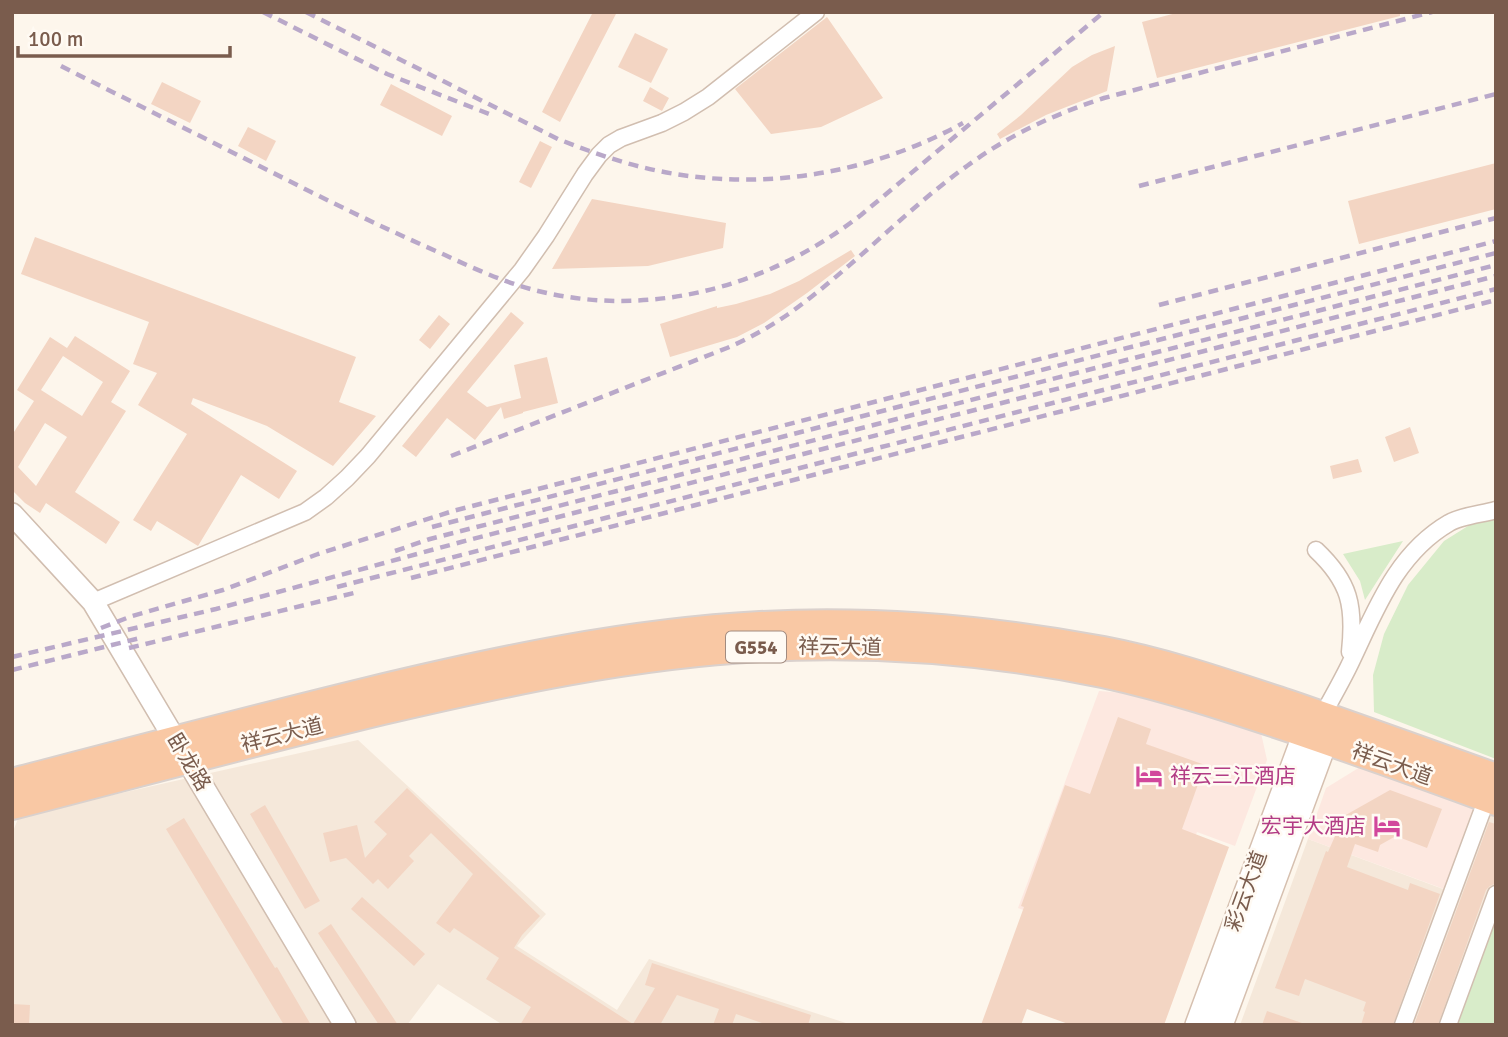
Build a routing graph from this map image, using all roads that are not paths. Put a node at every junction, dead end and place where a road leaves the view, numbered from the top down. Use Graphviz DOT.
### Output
graph roads {
  1 [pos="816,12"];
  2 [pos="1496,510"];
  3 [pos="12,514"];
  4 [pos="1316,550"];
  5 [pos="93,602"];
  6 [pos="1348,667"];
  7 [pos="1317,730"];
  8 [pos="181,750"];
  9 [pos="1493,792"];
  10 [pos="13,800"];
  11 [pos="1496,894"];
  12 [pos="345,1025"];
  13 [pos="1197,1025"];
  14 [pos="1221,1025"];
  15 [pos="1403,1025"];
  16 [pos="1448,1025"];
  1 -- 5 [label="street"];
  2 -- 6 [label="street"];
  3 -- 5 [label="street, 卧龙路"];
  4 -- 6 [label="street"];
  5 -- 8 [label="street, 卧龙路"];
  6 -- 7 [label="street"];
  7 -- 8 [label="highway, 祥云大道 / G554"];
  7 -- 9 [label="highway, 祥云大道 / G554"];
  7 -- 13 [label="main road, 彩云大道"];
  7 -- 14 [label="main road, 彩云大道"];
  8 -- 10 [label="highway, 祥云大道 / G554"];
  8 -- 12 [label="street, 卧龙路"];
  9 -- 15 [label="street"];
  11 -- 16 [label="street"];
}
